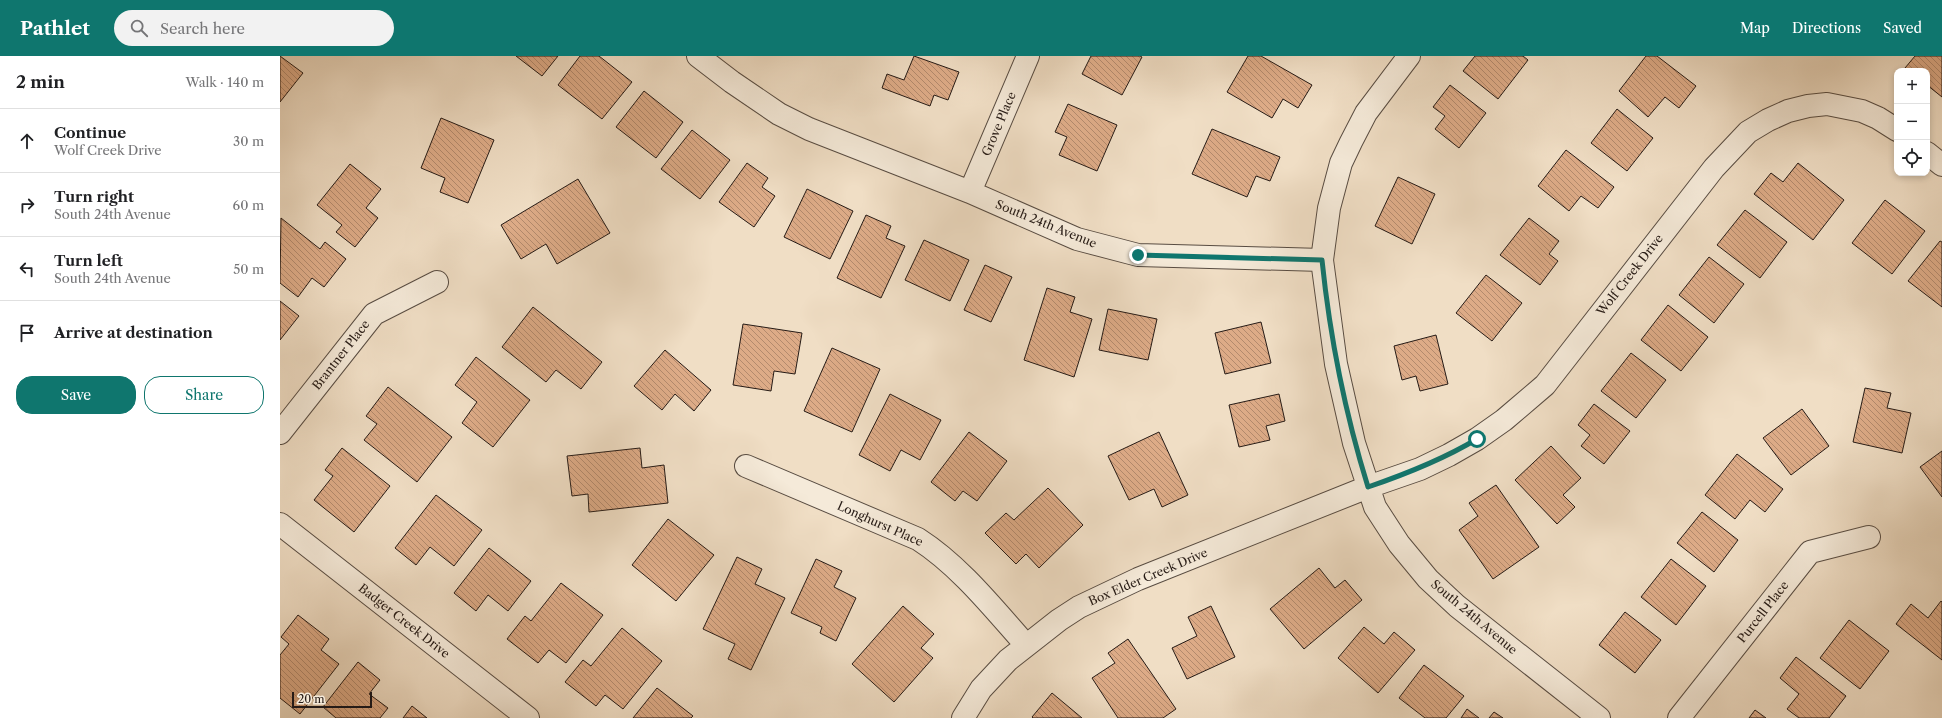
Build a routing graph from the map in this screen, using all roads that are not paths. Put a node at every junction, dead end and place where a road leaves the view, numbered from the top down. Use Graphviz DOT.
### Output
graph roads {
  1 [pos="698,56"];
  2 [pos="1028,56"];
  3 [pos="1409,56"];
  4 [pos="1894,128"];
  5 [pos="1930,155"];
  6 [pos="1942,165"];
  7 [pos="970,192"];
  8 [pos="1322,260"];
  9 [pos="437,282"];
  10 [pos="280,433"];
  11 [pos="746,466"];
  12 [pos="1368,487"];
  13 [pos="280,524"];
  14 [pos="1868,537"];
  15 [pos="1026,645"];
  16 [pos="528,718"];
  17 [pos="963,718"];
  18 [pos="1598,718"];
  19 [pos="1679,718"];
  1 -- 7 [label="street, South 24th Avenue"];
  2 -- 7 [label="street, Grove Place"];
  3 -- 8 [label="street"];
  4 -- 12 [label="street, Wolf Creek Drive"];
  5 -- 6 [label="street"];
  7 -- 8 [label="street, South 24th Avenue"];
  8 -- 12 [label="street, South 24th Avenue"];
  9 -- 10 [label="street, Brantner Place"];
  11 -- 15 [label="street, Longhurst Place"];
  12 -- 15 [label="street, Box Elder Creek Drive"];
  12 -- 18 [label="street, South 24th Avenue"];
  13 -- 16 [label="street, Badger Creek Drive"];
  14 -- 19 [label="street, Purcell Place"];
  15 -- 17 [label="street, Box Elder Creek Drive"];
}
